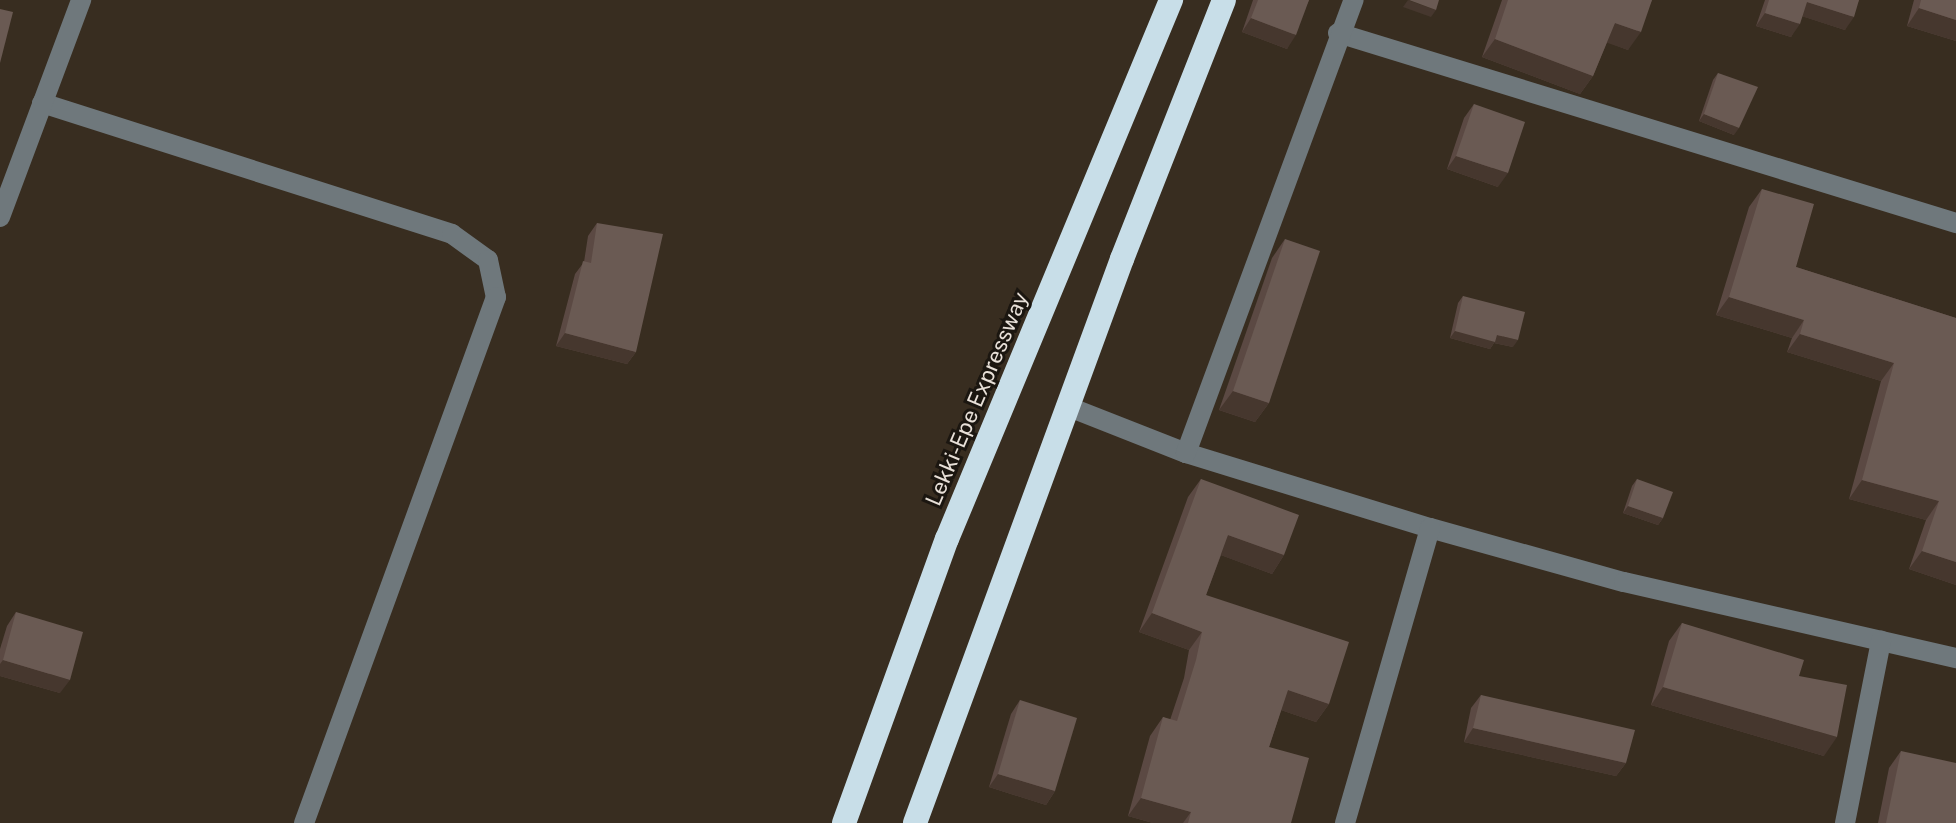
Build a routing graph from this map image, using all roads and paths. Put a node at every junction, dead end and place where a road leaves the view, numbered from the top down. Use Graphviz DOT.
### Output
graph roads {
  1 [pos="81,0"];
  2 [pos="1171,0"];
  3 [pos="1224,0"];
  4 [pos="1354,0"];
  5 [pos="1338,33"];
  6 [pos="42,103"];
  7 [pos="0,217"];
  8 [pos="1956,223"];
  9 [pos="1069,407"];
  10 [pos="1186,453"];
  11 [pos="1430,528"];
  12 [pos="1881,641"];
  13 [pos="1956,658"];
  14 [pos="304,823"];
  15 [pos="844,823"];
  16 [pos="915,823"];
  17 [pos="1345,823"];
  18 [pos="1845,823"];
  1 -- 6 [label="street"];
  2 -- 15 [label="highway, Lekki-Epe Expressway"];
  3 -- 9 [label="highway"];
  4 -- 5 [label="street"];
  5 -- 8 [label="street"];
  5 -- 10 [label="street"];
  6 -- 7 [label="street"];
  6 -- 14 [label="street"];
  9 -- 10 [label="street"];
  9 -- 16 [label="highway"];
  10 -- 11 [label="street"];
  11 -- 12 [label="street"];
  11 -- 17 [label="street"];
  12 -- 13 [label="street"];
  12 -- 18 [label="street"];
}
